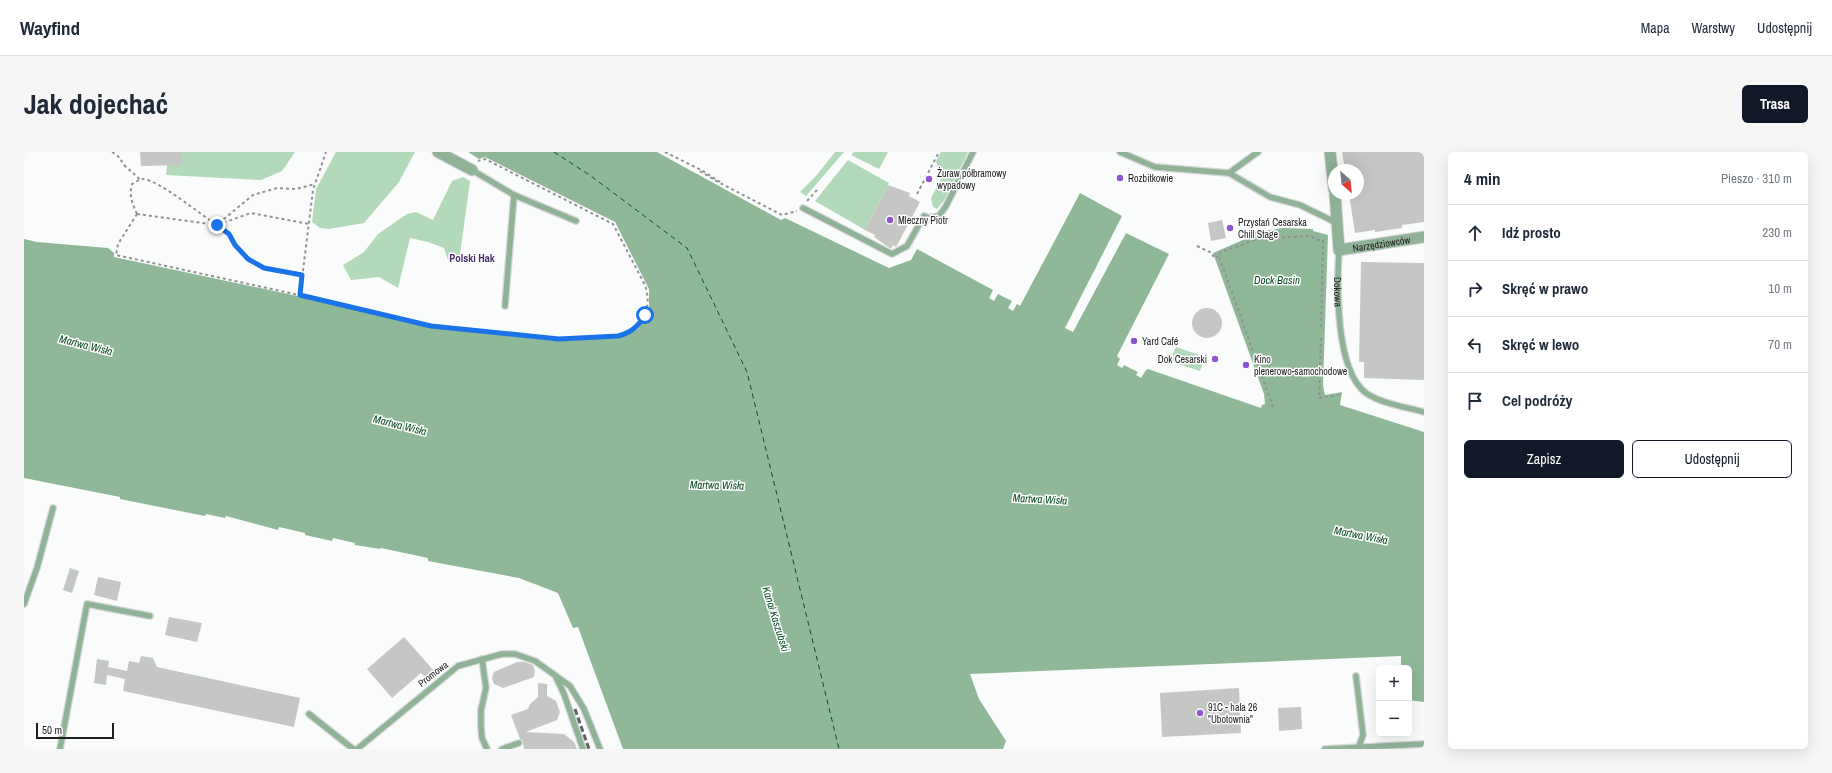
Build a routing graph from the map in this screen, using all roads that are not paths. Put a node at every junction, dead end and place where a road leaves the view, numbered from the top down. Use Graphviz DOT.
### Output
graph roads {
  1 [pos="438,152"];
  2 [pos="973,152"];
  3 [pos="1120,152"];
  4 [pos="1258,152"];
  5 [pos="1330,152"];
  6 [pos="1331,164"];
  7 [pos="475,166"];
  8 [pos="1229,173"];
  9 [pos="514,195"];
  10 [pos="1336,200"];
  11 [pos="803,208"];
  12 [pos="576,221"];
  13 [pos="1338,223"];
  14 [pos="1424,237"];
  15 [pos="1339,250"];
  16 [pos="505,306"];
  17 [pos="1424,412"];
  18 [pos="53,508"];
  19 [pos="24,604"];
  20 [pos="150,616"];
  21 [pos="482,659"];
  22 [pos="1356,676"];
  23 [pos="556,677"];
  24 [pos="310,714"];
  25 [pos="518,743"];
  26 [pos="1424,744"];
  27 [pos="1358,748"];
  28 [pos="60,749"];
  29 [pos="352,749"];
  30 [pos="357,749"];
  31 [pos="487,749"];
  32 [pos="502,749"];
  33 [pos="583,749"];
  34 [pos="600,749"];
  35 [pos="1325,749"];
  1 -- 7 [label="street"];
  2 -- 11 [label="lane"];
  3 -- 8 [label="lane"];
  4 -- 8 [label="lane"];
  5 -- 6 [label="street"];
  7 -- 9 [label="lane"];
  8 -- 13 [label="lane"];
  9 -- 12 [label="lane"];
  9 -- 16 [label="lane"];
  10 -- 13 [label="street, Dokowa"];
  13 -- 15 [label="street, Dokowa"];
  14 -- 15 [label="street, Narzędziowców"];
  15 -- 17 [label="lane, Dokowa"];
  18 -- 19 [label="lane"];
  20 -- 28 [label="lane"];
  21 -- 23 [label="lane, Promowa"];
  21 -- 30 [label="lane, Promowa"];
  21 -- 31 [label="lane"];
  22 -- 27 [label="lane"];
  23 -- 33 [label="lane"];
  23 -- 34 [label="lane, Promowa"];
  24 -- 29 [label="lane"];
  25 -- 32 [label="lane"];
  26 -- 27 [label="lane"];
  27 -- 35 [label="lane"];
}
